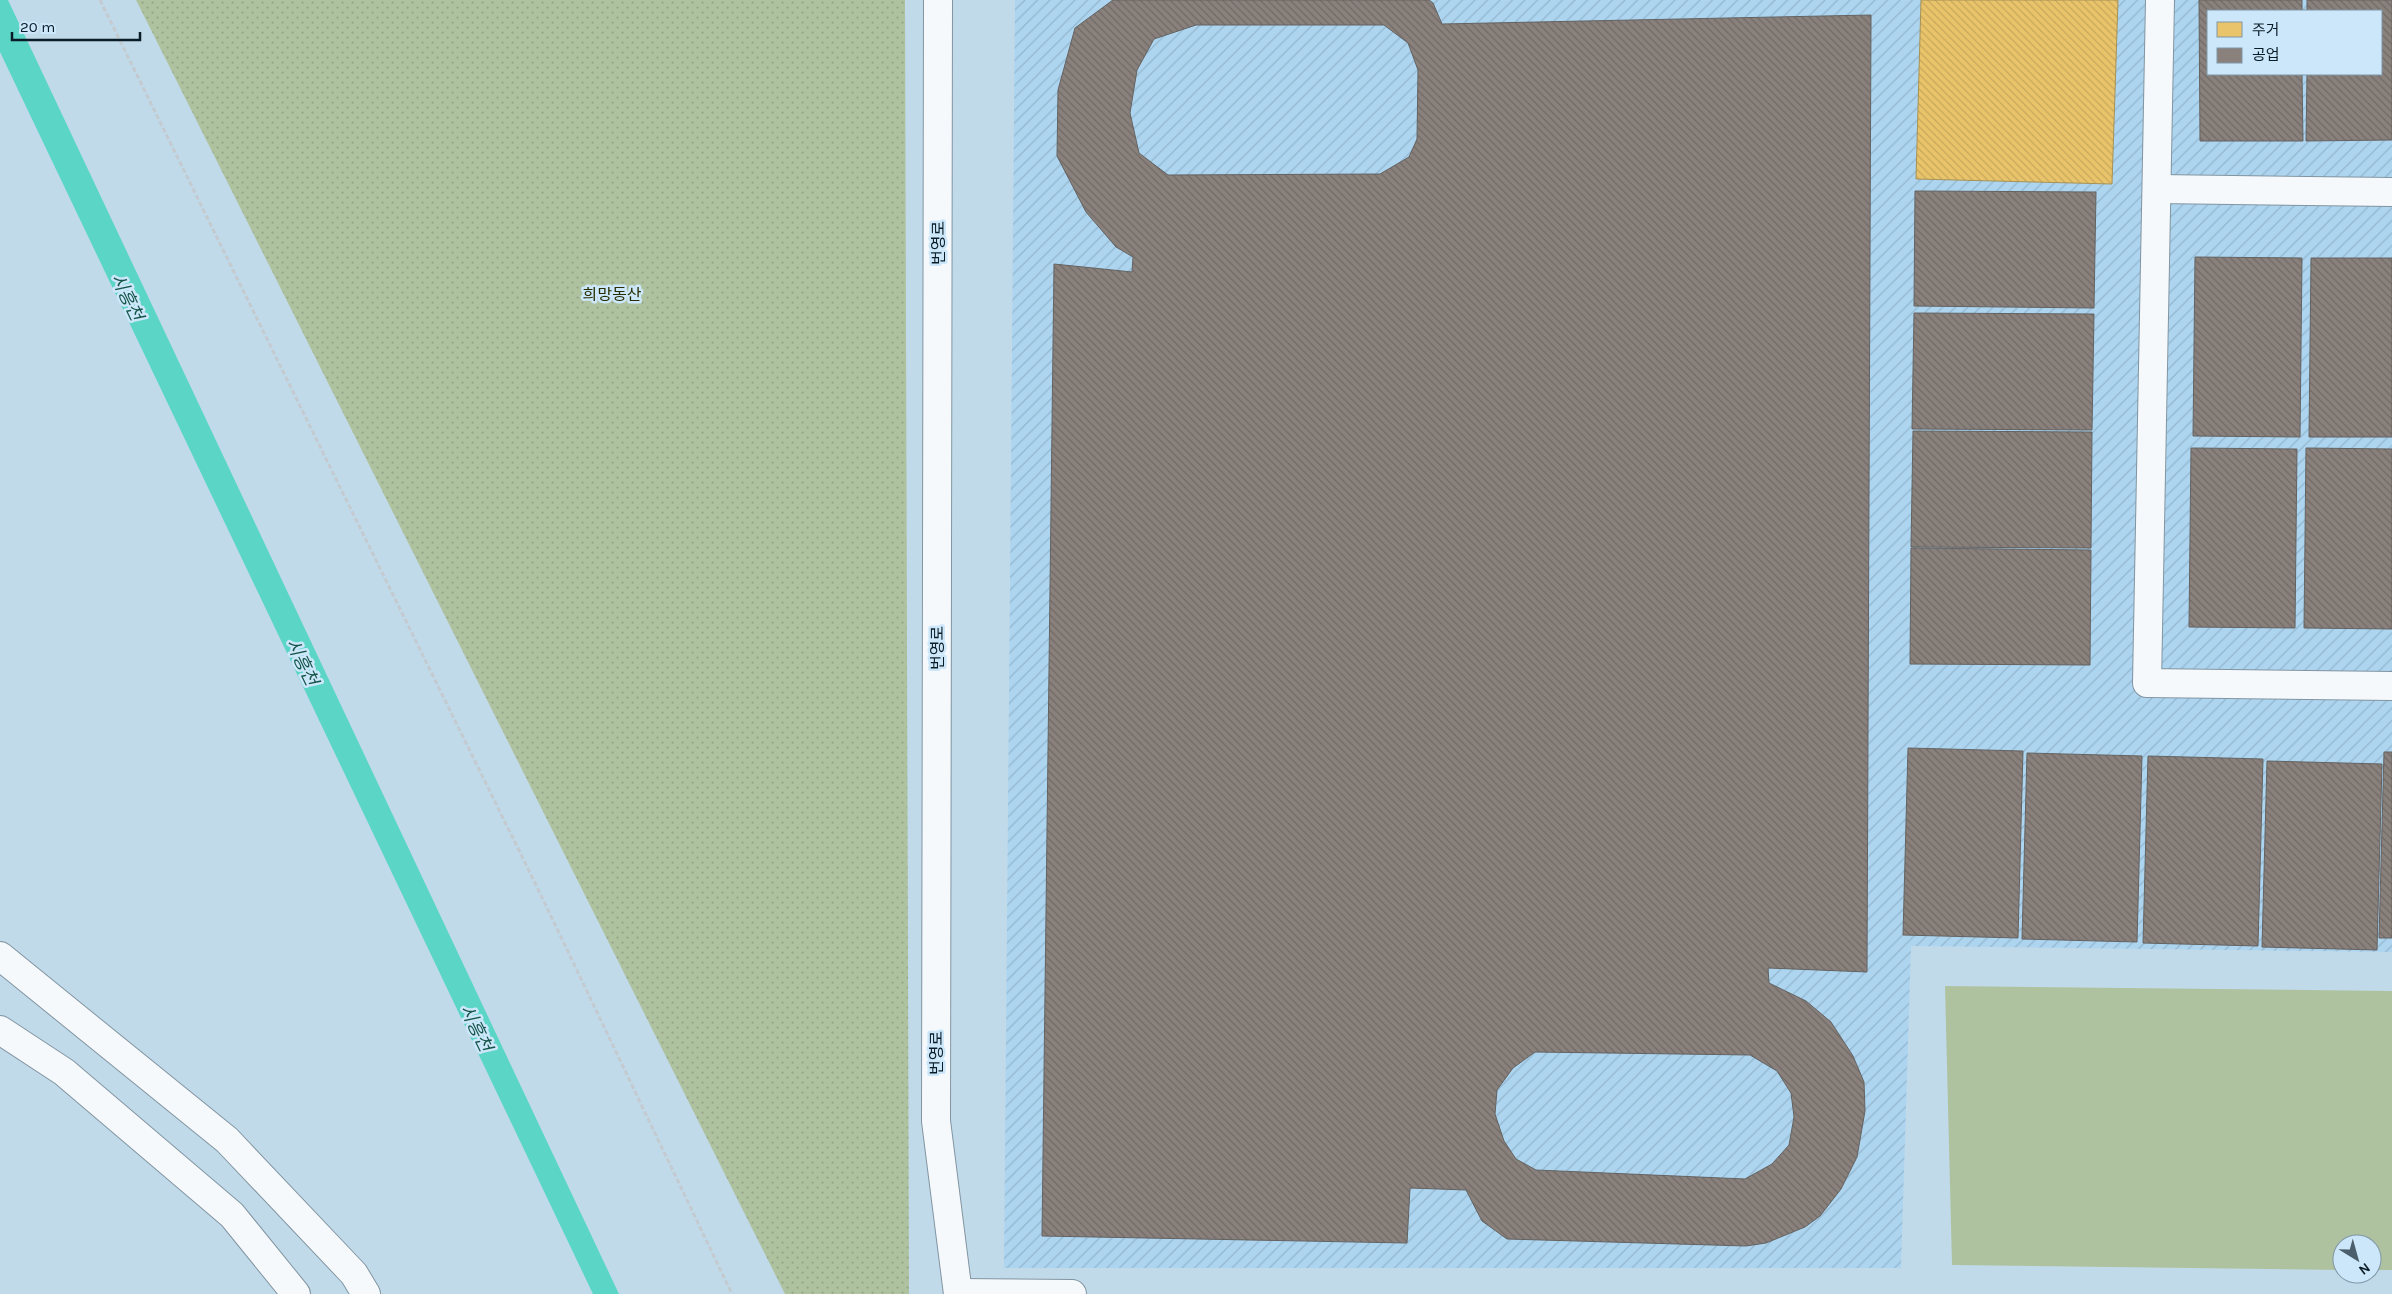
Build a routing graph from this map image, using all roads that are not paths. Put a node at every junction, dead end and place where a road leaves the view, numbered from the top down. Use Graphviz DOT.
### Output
graph roads {
  1 [pos="938,0"];
  2 [pos="2160,0"];
  3 [pos="2157,189"];
  4 [pos="2392,192"];
  5 [pos="2392,686"];
  6 [pos="0,956"];
  7 [pos="0,1030"];
  8 [pos="958,1293"];
  9 [pos="296,1294"];
  10 [pos="366,1294"];
  11 [pos="1072,1294"];
  1 -- 8 [label="main road, 번영로"];
  2 -- 3 [label="main road"];
  3 -- 4 [label="main road"];
  3 -- 5 [label="main road"];
  6 -- 10 [label="main road"];
  7 -- 9 [label="main road"];
  8 -- 11 [label="main road"];
}
